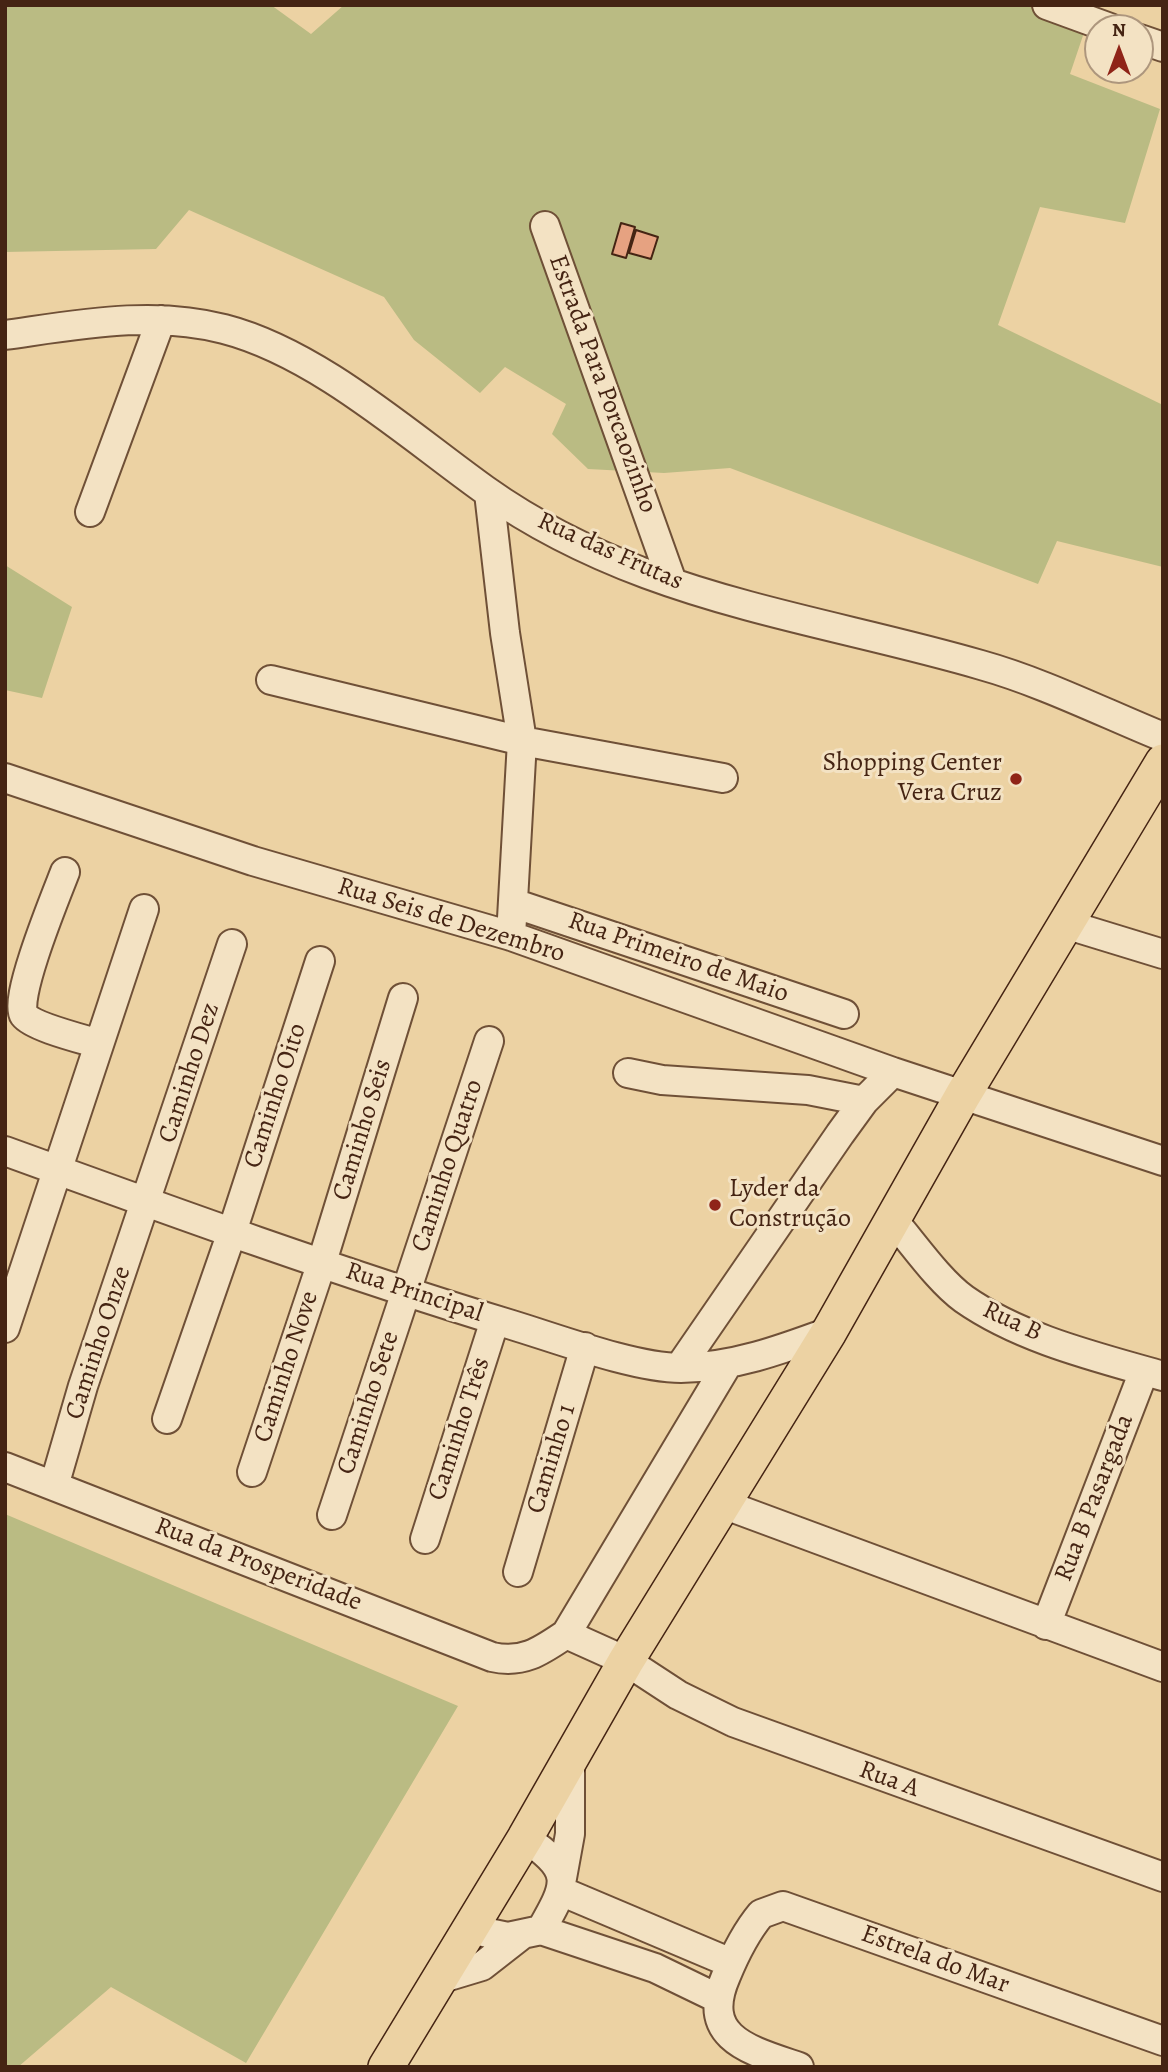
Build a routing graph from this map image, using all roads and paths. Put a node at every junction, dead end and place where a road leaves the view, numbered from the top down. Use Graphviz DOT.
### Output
graph roads {
  1 [pos="1047,5"];
  2 [pos="1084,19"];
  3 [pos="545,226"];
  4 [pos="161,320"];
  5 [pos="5,335"];
  6 [pos="489,493"];
  7 [pos="90,512"];
  8 [pos="672,582"];
  9 [pos="271,680"];
  10 [pos="1163,737"];
  11 [pos="522,741"];
  12 [pos="1163,762"];
  13 [pos="5,778"];
  14 [pos="723,778"];
  15 [pos="65,872"];
  16 [pos="513,903"];
  17 [pos="144,909"];
  18 [pos="1065,924"];
  19 [pos="511,936"];
  20 [pos="232,944"];
  21 [pos="1163,954"];
  22 [pos="320,961"];
  23 [pos="403,998"];
  24 [pos="844,1014"];
  25 [pos="489,1041"];
  26 [pos="99,1044"];
  27 [pos="893,1072"];
  28 [pos="628,1073"];
  29 [pos="963,1095"];
  30 [pos="864,1101"];
  31 [pos="5,1151"];
  32 [pos="1163,1161"];
  33 [pos="60,1171"];
  34 [pos="146,1202"];
  35 [pos="892,1219"];
  36 [pos="232,1232"];
  37 [pos="322,1262"];
  38 [pos="406,1291"];
  39 [pos="495,1320"];
  40 [pos="5,1328"];
  41 [pos="830,1332"];
  42 [pos="585,1347"];
  43 [pos="727,1365"];
  44 [pos="679,1368"];
  45 [pos="1153,1374"];
  46 [pos="167,1419"];
  47 [pos="5,1467"];
  48 [pos="252,1472"];
  49 [pos="54,1486"];
  50 [pos="723,1504"];
  51 [pos="332,1515"];
  52 [pos="425,1539"];
  53 [pos="518,1572"];
  54 [pos="1046,1625"];
  55 [pos="566,1634"];
  56 [pos="626,1661"];
  57 [pos="1163,1667"];
  58 [pos="570,1761"];
  59 [pos="525,1839"];
  60 [pos="1163,1877"];
  61 [pos="562,1885"];
  62 [pos="469,1929"];
  63 [pos="532,1932"];
  64 [pos="732,1963"];
  65 [pos="439,1979"];
  66 [pos="717,1998"];
  67 [pos="1163,2041"];
  68 [pos="386,2067"];
  69 [pos="799,2067"];
  1 -- 2 [label="street"];
  3 -- 8 [label="street, Estrada Para Porcaozinho"];
  4 -- 5 [label="street, Rua das Frutas"];
  4 -- 6 [label="street, Rua das Frutas"];
  4 -- 7 [label="street"];
  6 -- 8 [label="street, Rua das Frutas"];
  6 -- 11 [label="street"];
  8 -- 10 [label="street, Rua das Frutas"];
  9 -- 11 [label="street"];
  11 -- 14 [label="street"];
  11 -- 16 [label="street"];
  12 -- 18 [label="main road"];
  13 -- 19 [label="street, Rua Seis de Dezembro"];
  15 -- 26 [label="street"];
  16 -- 19 [label="street"];
  16 -- 24 [label="street, Rua Primeiro de Maio"];
  17 -- 26 [label="street"];
  18 -- 21 [label="street"];
  18 -- 29 [label="main road"];
  19 -- 27 [label="street, Rua Seis de Dezembro"];
  20 -- 34 [label="street, Caminho Dez"];
  22 -- 36 [label="street, Caminho Oito"];
  23 -- 37 [label="street, Caminho Seis"];
  25 -- 38 [label="street, Caminho Quatro"];
  26 -- 33 [label="street"];
  27 -- 29 [label="street, Rua Seis de Dezembro"];
  27 -- 30 [label="street"];
  28 -- 30 [label="street"];
  29 -- 32 [label="street, Rua Seis de Dezembro"];
  29 -- 35 [label="main road"];
  30 -- 44 [label="street"];
  31 -- 33 [label="street, Rua Principal"];
  33 -- 34 [label="street, Rua Principal"];
  33 -- 40 [label="street"];
  34 -- 36 [label="street, Rua Principal"];
  34 -- 49 [label="street, Caminho Onze"];
  35 -- 41 [label="main road"];
  35 -- 45 [label="street, Rua B"];
  36 -- 37 [label="street, Rua Principal"];
  36 -- 46 [label="street, Caminho Oito"];
  37 -- 38 [label="street, Rua Principal"];
  37 -- 48 [label="street, Caminho Nove"];
  38 -- 39 [label="street, Rua Principal"];
  38 -- 51 [label="street, Caminho Sete"];
  39 -- 42 [label="street, Rua Principal"];
  39 -- 52 [label="street, Caminho Três"];
  41 -- 43 [label="street, Rua Principal"];
  41 -- 50 [label="main road"];
  42 -- 44 [label="street, Rua Principal"];
  42 -- 53 [label="street, Caminho 1"];
  43 -- 44 [label="street, Rua Principal"];
  43 -- 55 [label="street"];
  45 -- 54 [label="street, Rua B Pasargada"];
  47 -- 49 [label="street, Rua da Prosperidade"];
  49 -- 55 [label="street, Rua da Prosperidade"];
  50 -- 54 [label="street"];
  50 -- 56 [label="main road"];
  54 -- 57 [label="street"];
  55 -- 56 [label="street, Rua A"];
  56 -- 58 [label="main road"];
  56 -- 60 [label="street, Rua A"];
  58 -- 59 [label="main road"];
  58 -- 61 [label="street"];
  59 -- 61 [label="street"];
  59 -- 62 [label="main road"];
  61 -- 63 [label="street"];
  61 -- 64 [label="street"];
  62 -- 63 [label="street"];
  62 -- 65 [label="main road"];
  63 -- 65 [label="street"];
  63 -- 66 [label="street"];
  64 -- 66 [label="street, Estrela do Mar"];
  64 -- 67 [label="street, Estrela do Mar"];
  65 -- 68 [label="main road"];
  66 -- 69 [label="street"];
}
